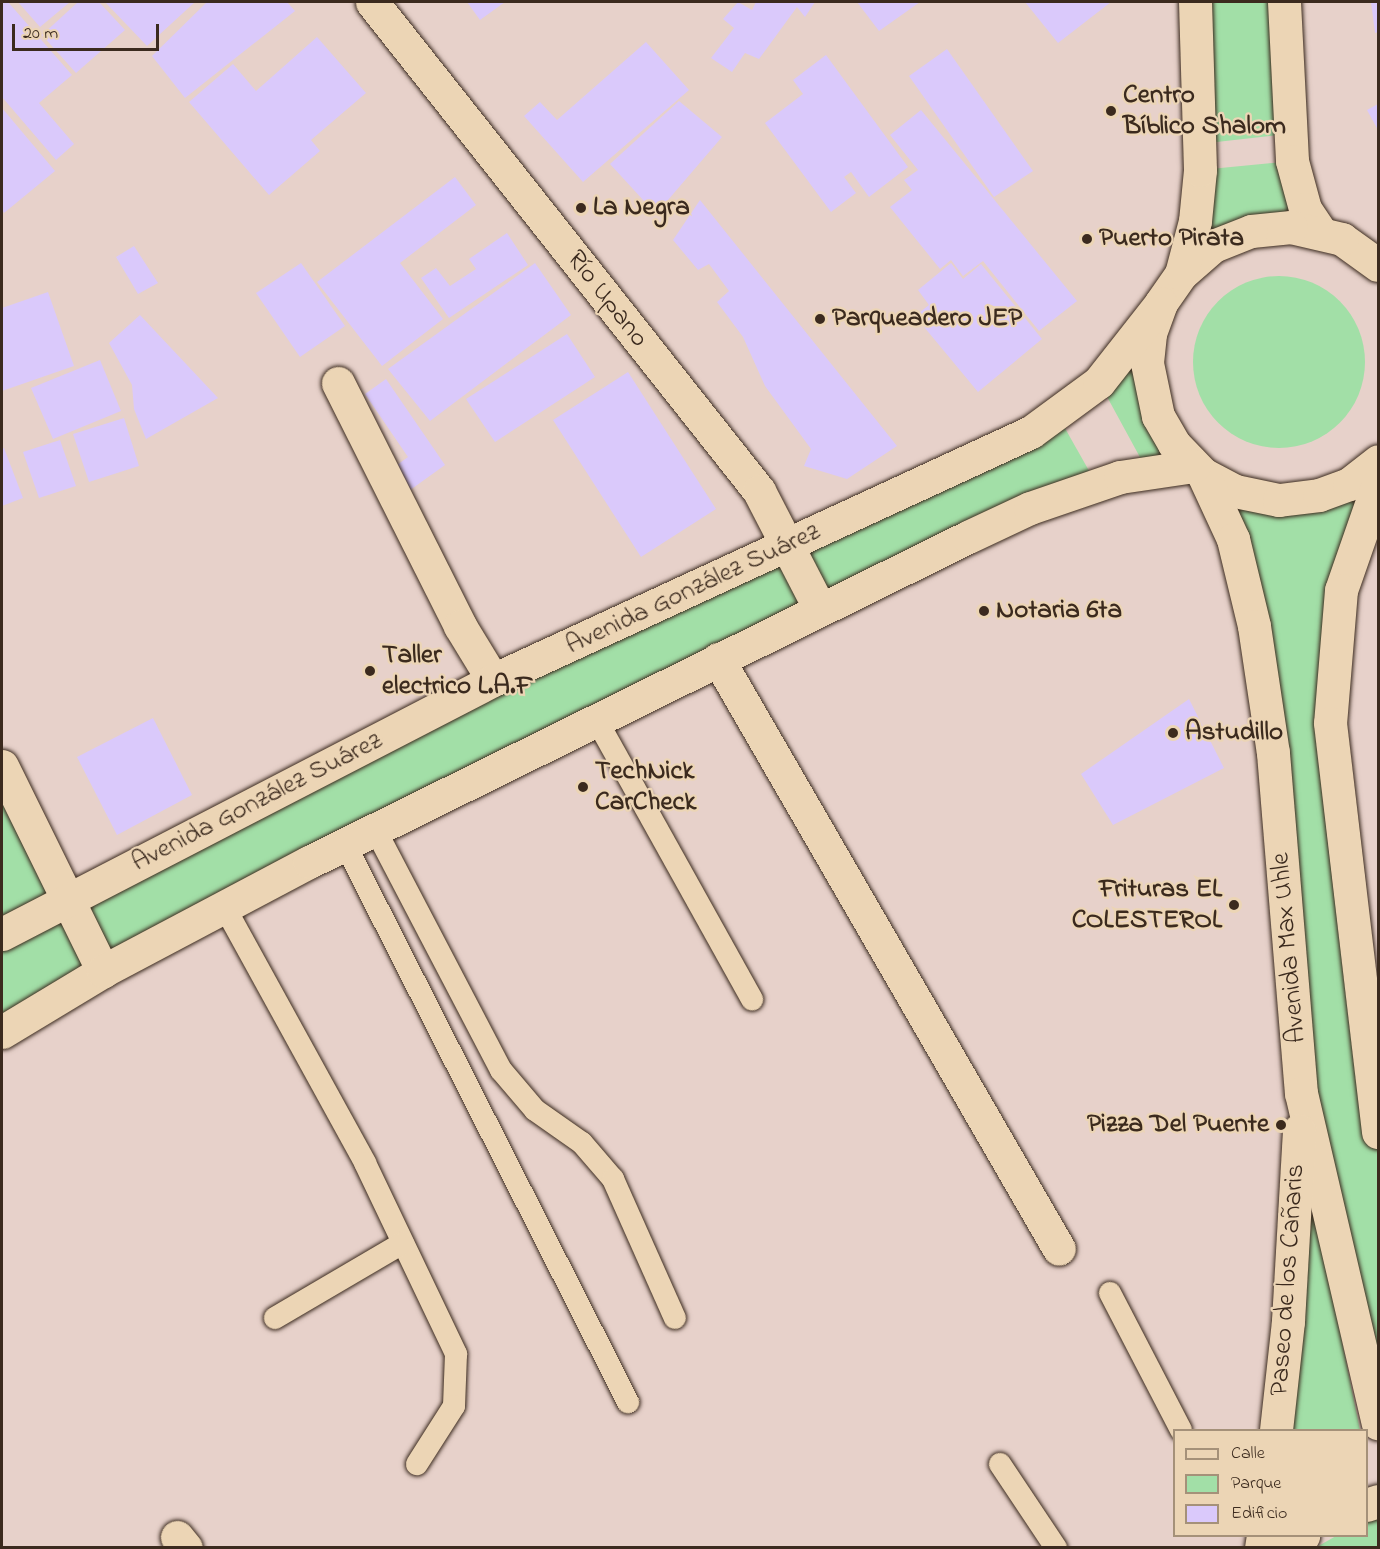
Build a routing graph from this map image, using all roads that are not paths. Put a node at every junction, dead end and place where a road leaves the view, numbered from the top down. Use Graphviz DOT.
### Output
graph roads {
  1 [pos="372,2"];
  2 [pos="1195,2"];
  3 [pos="1284,2"];
  4 [pos="1320,231"];
  5 [pos="1373,254"];
  6 [pos="1180,274"];
  7 [pos="1161,303"];
  8 [pos="338,383"];
  9 [pos="1378,461"];
  10 [pos="1198,470"];
  11 [pos="1378,484"];
  12 [pos="786,547"];
  13 [pos="820,609"];
  14 [pos="718,659"];
  15 [pos="493,680"];
  16 [pos="596,719"];
  17 [pos="2,766"];
  18 [pos="375,829"];
  19 [pos="345,844"];
  20 [pos="69,897"];
  21 [pos="224,906"];
  22 [pos="2,934"];
  23 [pos="103,971"];
  24 [pos="752,999"];
  25 [pos="2,1032"];
  26 [pos="1301,1093"];
  27 [pos="1378,1132"];
  28 [pos="403,1243"];
  29 [pos="1059,1249"];
  30 [pos="1110,1293"];
  31 [pos="275,1318"];
  32 [pos="675,1318"];
  33 [pos="627,1402"];
  34 [pos="1378,1423"];
  35 [pos="1180,1429"];
  36 [pos="1276,1429"];
  37 [pos="417,1464"];
  38 [pos="1000,1464"];
  39 [pos="1302,1537"];
  40 [pos="1056,1548"];
  41 [pos="1285,1548"];
  1 -- 12 [label="main road, Río Upano"];
  2 -- 6 [label="main road"];
  3 -- 4 [label="main road"];
  4 -- 5 [label="main road"];
  4 -- 6 [label="main road"];
  6 -- 7 [label="main road"];
  7 -- 10 [label="main road"];
  7 -- 12 [label="main road, Avenida González Suárez"];
  8 -- 15 [label="main road"];
  9 -- 10 [label="main road"];
  10 -- 13 [label="main road"];
  10 -- 26 [label="main road, Avenida Max Uhle"];
  11 -- 27 [label="main road"];
  12 -- 13 [label="main road, Río Upano"];
  12 -- 15 [label="main road, Avenida González Suárez"];
  13 -- 14 [label="main road"];
  14 -- 16 [label="main road"];
  14 -- 29 [label="main road"];
  15 -- 20 [label="main road, Avenida González Suárez"];
  16 -- 18 [label="main road"];
  16 -- 24 [label="lane"];
  17 -- 20 [label="main road"];
  18 -- 19 [label="main road"];
  18 -- 32 [label="lane"];
  19 -- 21 [label="main road"];
  19 -- 33 [label="lane"];
  20 -- 22 [label="main road, Avenida González Suárez"];
  20 -- 23 [label="main road"];
  21 -- 23 [label="main road"];
  21 -- 28 [label="lane"];
  23 -- 25 [label="main road"];
  26 -- 34 [label="main road, Avenida Max Uhle"];
  26 -- 36 [label="main road, Paseo de los Cañaris"];
  28 -- 31 [label="lane"];
  28 -- 37 [label="lane"];
  30 -- 35 [label="lane"];
  38 -- 40 [label="lane"];
  39 -- 41 [label="main road"];
}
